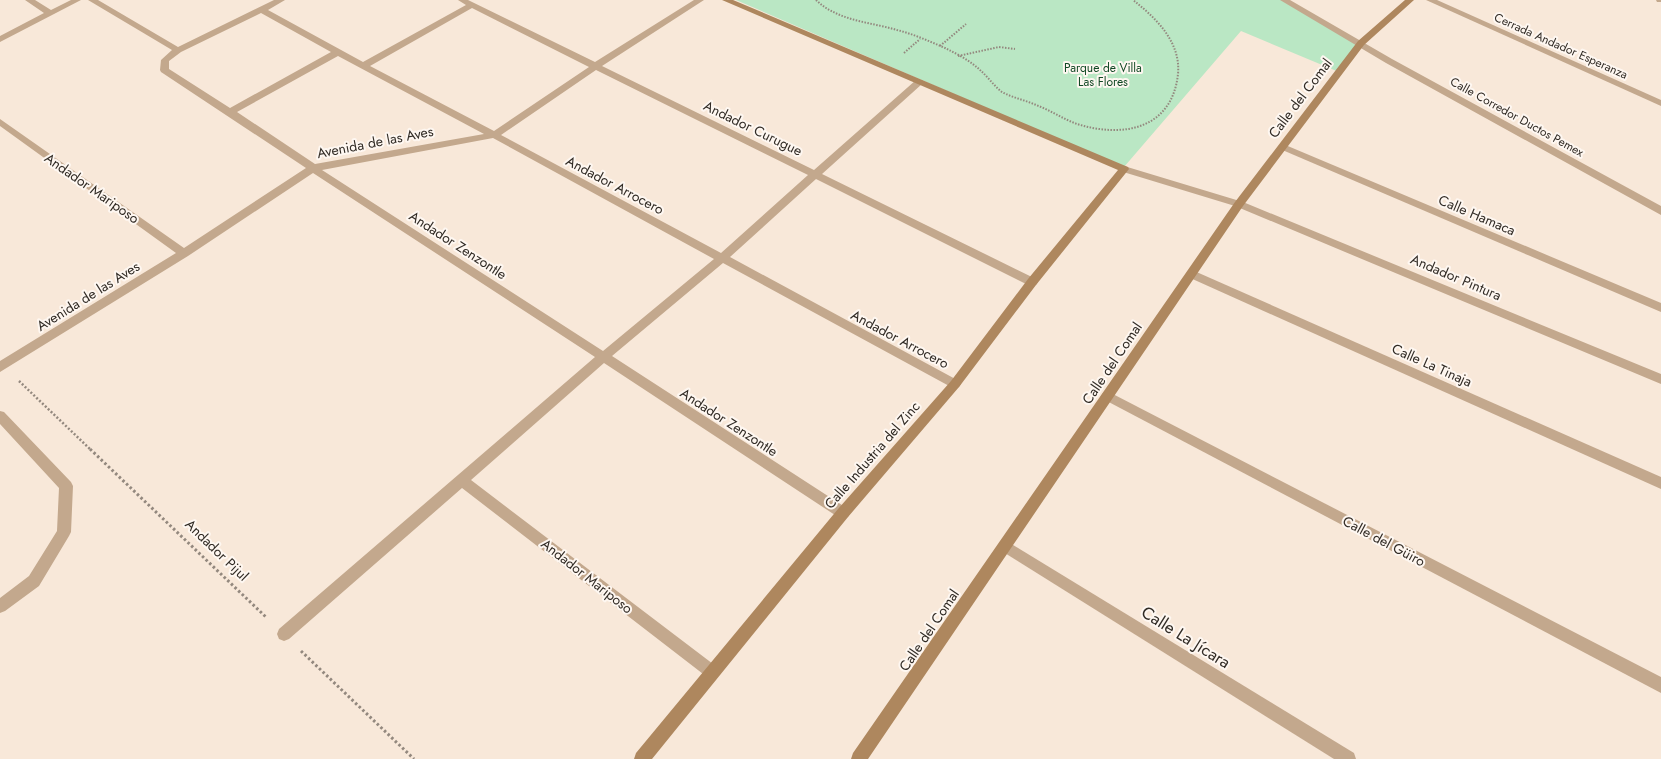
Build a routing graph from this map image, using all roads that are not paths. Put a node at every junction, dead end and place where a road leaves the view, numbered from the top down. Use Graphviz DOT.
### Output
graph roads {
  1 [pos="29,0"];
  2 [pos="77,0"];
  3 [pos="92,0"];
  4 [pos="281,0"];
  5 [pos="462,0"];
  6 [pos="700,0"];
  7 [pos="726,0"];
  8 [pos="1284,0"];
  9 [pos="1410,0"];
  10 [pos="1430,0"];
  11 [pos="472,5"];
  12 [pos="262,10"];
  13 [pos="50,13"];
  14 [pos="0,39"];
  15 [pos="1361,43"];
  16 [pos="178,50"];
  17 [pos="338,52"];
  18 [pos="363,66"];
  19 [pos="596,66"];
  20 [pos="919,82"];
  21 [pos="1661,103"];
  22 [pos="230,112"];
  23 [pos="0,122"];
  24 [pos="494,135"];
  25 [pos="1283,147"];
  26 [pos="313,168"];
  27 [pos="1124,169"];
  28 [pos="815,175"];
  29 [pos="1239,204"];
  30 [pos="1661,211"];
  31 [pos="184,253"];
  32 [pos="722,258"];
  33 [pos="1192,274"];
  34 [pos="1032,282"];
  35 [pos="1661,308"];
  36 [pos="603,357"];
  37 [pos="1,365"];
  38 [pos="1661,379"];
  39 [pos="955,384"];
  40 [pos="1107,396"];
  41 [pos="0,416"];
  42 [pos="461,480"];
  43 [pos="1661,483"];
  44 [pos="843,513"];
  45 [pos="1005,546"];
  46 [pos="0,606"];
  47 [pos="284,634"];
  48 [pos="712,672"];
  49 [pos="1661,685"];
  50 [pos="862,758"];
  51 [pos="642,759"];
  52 [pos="1348,759"];
  1 -- 13 [label="street"];
  2 -- 13 [label="street"];
  3 -- 16 [label="street"];
  4 -- 12 [label="street"];
  5 -- 11 [label="street, Andador Curugue"];
  6 -- 19 [label="street, Avenida de las Aves"];
  7 -- 20 [label="street"];
  8 -- 15 [label="street, Calle Corredor Ductos Pemex"];
  9 -- 15 [label="street, Calle del Comal"];
  10 -- 21 [label="street, Cerrada Andador Esperanza"];
  11 -- 18 [label="street"];
  11 -- 19 [label="street, Andador Curugue"];
  12 -- 16 [label="street"];
  12 -- 17 [label="street, Andador Arrocero"];
  13 -- 14 [label="street"];
  15 -- 25 [label="street, Calle del Comal"];
  15 -- 30 [label="street, Calle Corredor Ductos Pemex"];
  16 -- 22 [label="street, Andador Zenzontle"];
  17 -- 18 [label="street, Andador Arrocero"];
  17 -- 22 [label="street"];
  18 -- 24 [label="street, Andador Arrocero"];
  19 -- 24 [label="street, Avenida de las Aves"];
  19 -- 28 [label="street, Andador Curugue"];
  20 -- 27 [label="street"];
  20 -- 28 [label="street"];
  22 -- 26 [label="street, Andador Zenzontle"];
  23 -- 31 [label="street, Andador Mariposo"];
  24 -- 26 [label="street, Avenida de las Aves"];
  24 -- 32 [label="street, Andador Arrocero"];
  25 -- 29 [label="street, Calle del Comal"];
  25 -- 35 [label="street, Calle Hamaca"];
  26 -- 31 [label="street, Avenida de las Aves"];
  26 -- 36 [label="street, Andador Zenzontle"];
  27 -- 29 [label="street, Andador Pintura"];
  27 -- 34 [label="street, Calle Industria del Zinc"];
  28 -- 32 [label="street"];
  28 -- 34 [label="street, Andador Curugue"];
  29 -- 33 [label="street, Calle del Comal"];
  29 -- 38 [label="street, Andador Pintura"];
  31 -- 37 [label="street, Avenida de las Aves"];
  32 -- 36 [label="street"];
  32 -- 39 [label="street, Andador Arrocero"];
  33 -- 40 [label="street, Calle del Comal"];
  33 -- 43 [label="street, Calle La Tinaja"];
  34 -- 39 [label="street, Calle Industria del Zinc"];
  36 -- 42 [label="street"];
  36 -- 44 [label="street, Andador Zenzontle"];
  39 -- 44 [label="street, Calle Industria del Zinc"];
  40 -- 45 [label="street, Calle del Comal"];
  40 -- 49 [label="street, Calle del Güiro"];
  41 -- 46 [label="street"];
  42 -- 47 [label="street"];
  42 -- 48 [label="street, Andador Mariposo"];
  44 -- 48 [label="street, Calle Industria del Zinc"];
  45 -- 50 [label="street, Calle del Comal"];
  45 -- 52 [label="street, Calle La Jícara"];
  48 -- 51 [label="street, Calle Industria del Zinc"];
}
